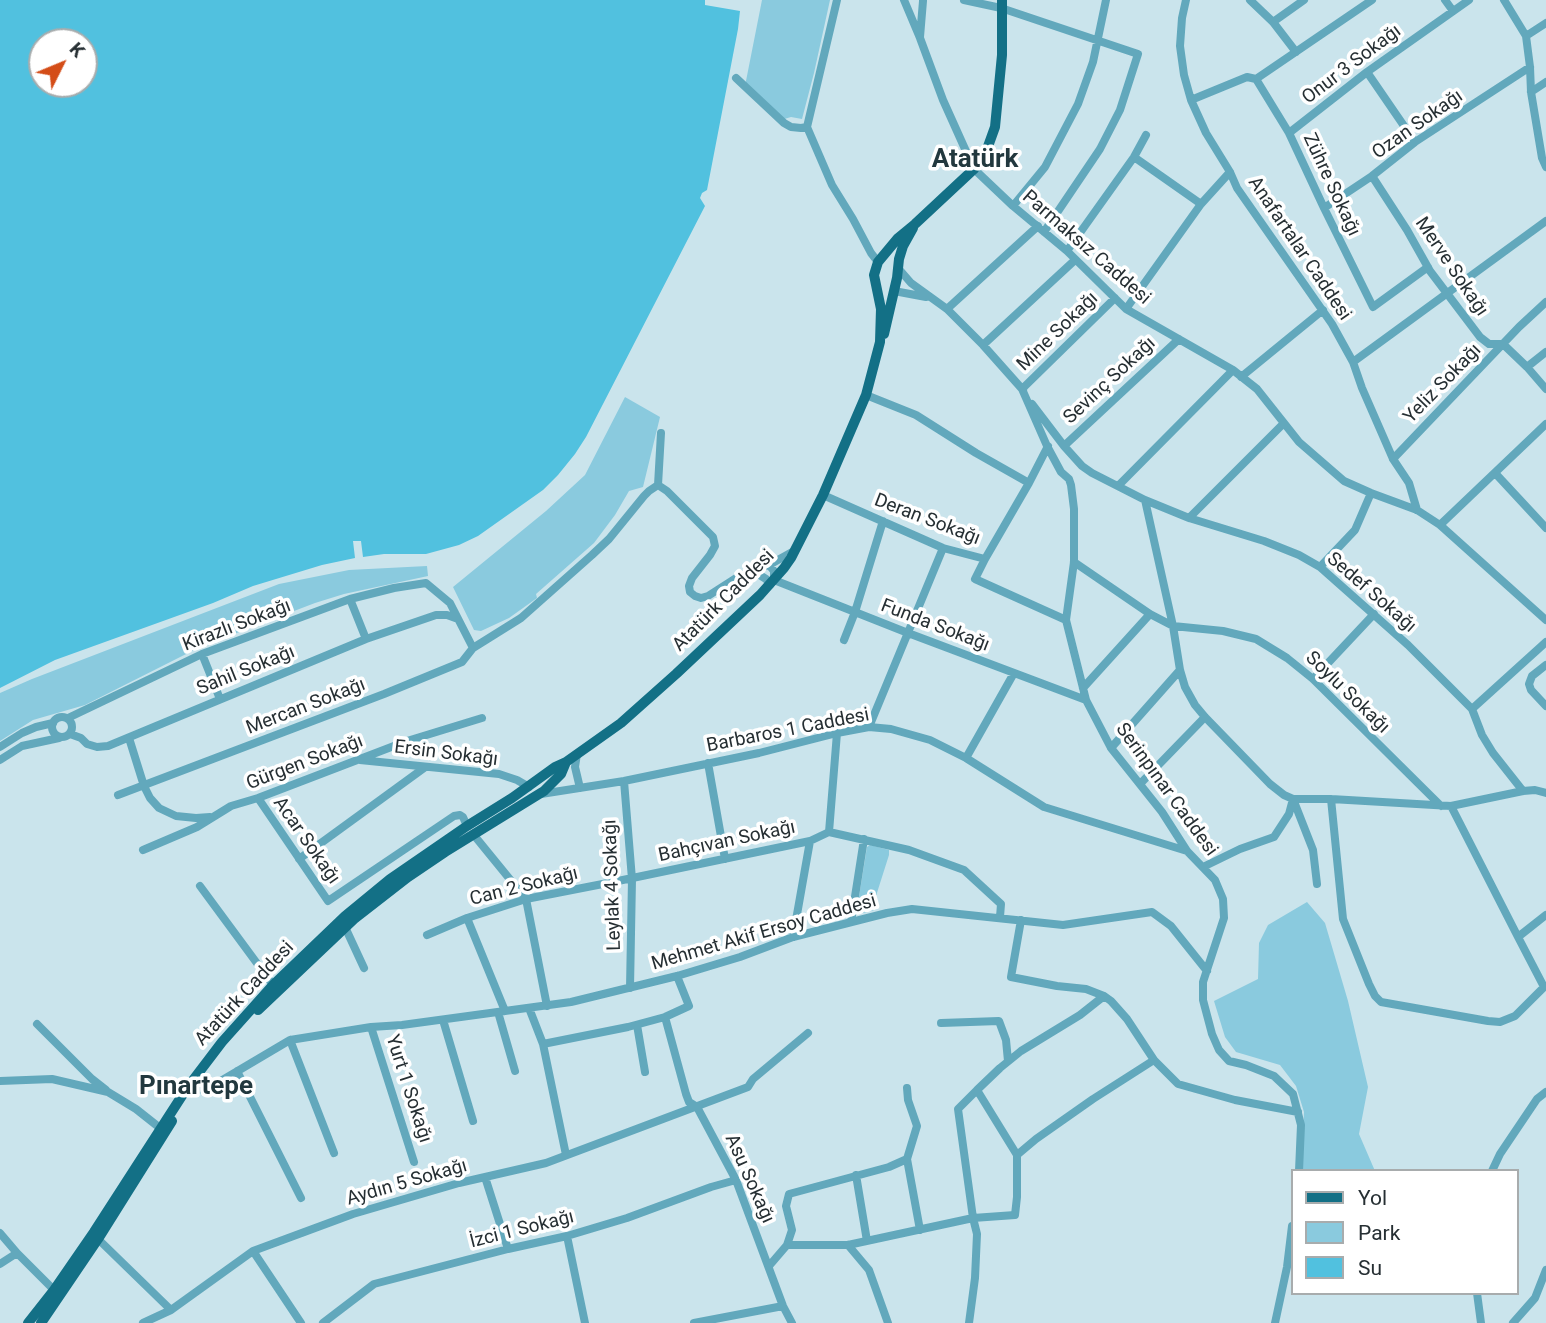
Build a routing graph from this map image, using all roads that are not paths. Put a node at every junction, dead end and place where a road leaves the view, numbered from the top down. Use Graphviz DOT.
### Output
graph roads {
  1 [pos="837,0"];
  2 [pos="964,0"];
  3 [pos="1106,0"];
  4 [pos="1186,0"];
  5 [pos="1250,0"];
  6 [pos="1304,0"];
  7 [pos="1372,0"];
  8 [pos="1445,0"];
  9 [pos="1469,0"];
  10 [pos="1504,0"];
  11 [pos="923,1"];
  12 [pos="1001,4"];
  13 [pos="1453,11"];
  14 [pos="1273,22"];
  15 [pos="1546,23"];
  16 [pos="1526,36"];
  17 [pos="920,38"];
  18 [pos="1097,41"];
  19 [pos="1297,52"];
  20 [pos="1530,67"];
  21 [pos="1367,72"];
  22 [pos="736,78"];
  23 [pos="1256,79"];
  24 [pos="1546,82"];
  25 [pos="1531,92"];
  26 [pos="1191,100"];
  27 [pos="807,127"];
  28 [pos="1289,133"];
  29 [pos="1146,135"];
  30 [pos="1415,142"];
  31 [pos="1134,157"];
  32 [pos="1546,167"];
  33 [pos="974,169"];
  34 [pos="1230,172"];
  35 [pos="1372,176"];
  36 [pos="1201,204"];
  37 [pos="1013,206"];
  38 [pos="1324,208"];
  39 [pos="1546,221"];
  40 [pos="915,224"];
  41 [pos="1041,229"];
  42 [pos="1067,251"];
  43 [pos="1076,260"];
  44 [pos="877,262"];
  45 [pos="1427,267"];
  46 [pos="898,268"];
  47 [pos="876,285"];
  48 [pos="894,290"];
  49 [pos="1447,293"];
  50 [pos="932,299"];
  51 [pos="1115,299"];
  52 [pos="1546,302"];
  53 [pos="947,309"];
  54 [pos="1126,309"];
  55 [pos="1323,310"];
  56 [pos="1179,339"];
  57 [pos="880,342"];
  58 [pos="1503,344"];
  59 [pos="983,345"];
  60 [pos="1546,352"];
  61 [pos="1353,362"];
  62 [pos="1527,367"];
  63 [pos="1233,370"];
  64 [pos="1241,376"];
  65 [pos="1022,389"];
  66 [pos="1546,389"];
  67 [pos="866,395"];
  68 [pos="1284,423"];
  69 [pos="1546,424"];
  70 [pos="661,433"];
  71 [pos="1061,443"];
  72 [pos="1047,446"];
  73 [pos="1071,454"];
  74 [pos="1393,459"];
  75 [pos="1058,466"];
  76 [pos="1082,466"];
  77 [pos="1495,473"];
  78 [pos="1069,478"];
  79 [pos="1029,483"];
  80 [pos="658,485"];
  81 [pos="1118,486"];
  82 [pos="1371,493"];
  83 [pos="823,495"];
  84 [pos="1145,500"];
  85 [pos="1416,510"];
  86 [pos="1189,518"];
  87 [pos="883,521"];
  88 [pos="1545,522"];
  89 [pos="1440,525"];
  90 [pos="943,548"];
  91 [pos="795,551"];
  92 [pos="985,559"];
  93 [pos="1074,562"];
  94 [pos="769,565"];
  95 [pos="1320,567"];
  96 [pos="746,574"];
  97 [pos="772,582"];
  98 [pos="436,593"];
  99 [pos="350,599"];
  100 [pos="855,612"];
  101 [pos="1150,614"];
  102 [pos="1374,614"];
  103 [pos="436,615"];
  104 [pos="1546,620"];
  105 [pos="460,621"];
  106 [pos="1066,621"];
  107 [pos="1173,626"];
  108 [pos="908,633"];
  109 [pos="366,639"];
  110 [pos="845,640"];
  111 [pos="1546,642"];
  112 [pos="473,648"];
  113 [pos="202,654"];
  114 [pos="1546,665"];
  115 [pos="1180,670"];
  116 [pos="1014,673"];
  117 [pos="1313,679"];
  118 [pos="1083,688"];
  119 [pos="220,699"];
  120 [pos="1086,700"];
  121 [pos="1546,706"];
  122 [pos="1472,709"];
  123 [pos="1205,717"];
  124 [pos="68,718"];
  125 [pos="482,718"];
  126 [pos="53,723"];
  127 [pos="869,727"];
  128 [pos="836,733"];
  129 [pos="71,734"];
  130 [pos="130,737"];
  131 [pos="59,738"];
  132 [pos="0,747"];
  133 [pos="1111,748"];
  134 [pos="577,754"];
  135 [pos="966,758"];
  136 [pos="0,760"];
  137 [pos="358,760"];
  138 [pos="566,762"];
  139 [pos="708,763"];
  140 [pos="424,768"];
  141 [pos="576,775"];
  142 [pos="624,781"];
  143 [pos="1140,784"];
  144 [pos="144,786"];
  145 [pos="529,787"];
  146 [pos="580,788"];
  147 [pos="1523,791"];
  148 [pos="1546,793"];
  149 [pos="118,795"];
  150 [pos="538,795"];
  151 [pos="258,798"];
  152 [pos="1293,799"];
  153 [pos="1331,799"];
  154 [pos="1441,806"];
  155 [pos="1451,806"];
  156 [pos="213,817"];
  157 [pos="470,830"];
  158 [pos="829,832"];
  159 [pos="864,839"];
  160 [pos="810,841"];
  161 [pos="143,850"];
  162 [pos="1187,850"];
  163 [pos="299,859"];
  164 [pos="725,859"];
  165 [pos="1203,867"];
  166 [pos="632,879"];
  167 [pos="1317,884"];
  168 [pos="200,886"];
  169 [pos="526,899"];
  170 [pos="1546,915"];
  171 [pos="1000,917"];
  172 [pos="467,918"];
  173 [pos="1021,920"];
  174 [pos="851,922"];
  175 [pos="345,927"];
  176 [pos="427,935"];
  177 [pos="793,937"];
  178 [pos="1518,937"];
  179 [pos="364,968"];
  180 [pos="1207,971"];
  181 [pos="677,976"];
  182 [pos="273,985"];
  183 [pos="630,988"];
  184 [pos="1104,996"];
  185 [pos="547,1006"];
  186 [pos="529,1008"];
  187 [pos="502,1012"];
  188 [pos="665,1017"];
  189 [pos="443,1020"];
  190 [pos="941,1023"];
  191 [pos="37,1024"];
  192 [pos="637,1025"];
  193 [pos="371,1027"];
  194 [pos="808,1033"];
  195 [pos="290,1040"];
  196 [pos="543,1044"];
  197 [pos="1154,1060"];
  198 [pos="1008,1061"];
  199 [pos="237,1071"];
  200 [pos="515,1071"];
  201 [pos="645,1072"];
  202 [pos="197,1079"];
  203 [pos="0,1081"];
  204 [pos="214,1085"];
  205 [pos="907,1088"];
  206 [pos="190,1090"];
  207 [pos="977,1090"];
  208 [pos="108,1091"];
  209 [pos="1546,1092"];
  210 [pos="697,1107"];
  211 [pos="1298,1112"];
  212 [pos="473,1121"];
  213 [pos="160,1128"];
  214 [pos="334,1153"];
  215 [pos="566,1155"];
  216 [pos="1017,1155"];
  217 [pos="907,1159"];
  218 [pos="414,1162"];
  219 [pos="1299,1169"];
  220 [pos="1493,1169"];
  221 [pos="856,1175"];
  222 [pos="485,1177"];
  223 [pos="736,1180"];
  224 [pos="301,1198"];
  225 [pos="973,1218"];
  226 [pos="920,1230"];
  227 [pos="0,1234"];
  228 [pos="567,1236"];
  229 [pos="98,1239"];
  230 [pos="867,1241"];
  231 [pos="1290,1242"];
  232 [pos="787,1245"];
  233 [pos="848,1245"];
  234 [pos="508,1249"];
  235 [pos="253,1251"];
  236 [pos="17,1253"];
  237 [pos="0,1264"];
  238 [pos="769,1266"];
  239 [pos="1546,1270"];
  240 [pos="54,1290"];
  241 [pos="1477,1295"];
  242 [pos="783,1306"];
  243 [pos="171,1310"];
  244 [pos="28,1323"];
  245 [pos="41,1323"];
  246 [pos="143,1323"];
  247 [pos="301,1323"];
  248 [pos="323,1323"];
  249 [pos="585,1323"];
  250 [pos="694,1323"];
  251 [pos="792,1323"];
  252 [pos="888,1323"];
  253 [pos="970,1323"];
  254 [pos="1275,1323"];
  255 [pos="1481,1323"];
  256 [pos="1513,1323"];
  1 -- 27 [label="street"];
  2 -- 12 [label="street"];
  3 -- 18 [label="street"];
  4 -- 26 [label="street, Anafartalar Caddesi"];
  5 -- 14 [label="street"];
  6 -- 14 [label="street"];
  7 -- 19 [label="street"];
  8 -- 13 [label="street"];
  9 -- 13 [label="street, Onur 3 Sokağı"];
  10 -- 16 [label="street"];
  11 -- 17 [label="street"];
  11 -- 17 [label="street"];
  12 -- 18 [label="street"];
  12 -- 33 [label="main road"];
  13 -- 21 [label="street, Onur 3 Sokağı"];
  14 -- 19 [label="street"];
  15 -- 16 [label="street"];
  16 -- 20 [label="street"];
  17 -- 33 [label="street"];
  18 -- 37 [label="street"];
  18 -- 41 [label="street"];
  19 -- 23 [label="street"];
  20 -- 25 [label="street"];
  20 -- 30 [label="street, Ozan Sokağı"];
  21 -- 28 [label="street, Onur 3 Sokağı"];
  21 -- 30 [label="street"];
  22 -- 27 [label="street"];
  23 -- 26 [label="street"];
  23 -- 28 [label="street, Zühre Sokağı"];
  24 -- 25 [label="street"];
  25 -- 32 [label="street"];
  26 -- 34 [label="street, Anafartalar Caddesi"];
  27 -- 44 [label="street"];
  28 -- 38 [label="street, Zühre Sokağı"];
  29 -- 31 [label="street"];
  30 -- 35 [label="street, Ozan Sokağı"];
  31 -- 36 [label="street"];
  31 -- 42 [label="street"];
  33 -- 37 [label="street, Parmaksız Caddesi"];
  33 -- 40 [label="main road"];
  34 -- 36 [label="street"];
  34 -- 55 [label="street, Anafartalar Caddesi"];
  35 -- 38 [label="street, Ozan Sokağı"];
  35 -- 45 [label="street, Merve Sokağı"];
  36 -- 54 [label="street"];
  37 -- 41 [label="street, Parmaksız Caddesi"];
  38 -- 45 [label="street, Zühre Sokağı"];
  39 -- 49 [label="street"];
  40 -- 44 [label="main road"];
  40 -- 46 [label="main road"];
  41 -- 42 [label="street, Parmaksız Caddesi"];
  41 -- 53 [label="street"];
  42 -- 43 [label="street, Parmaksız Caddesi"];
  43 -- 51 [label="street, Parmaksız Caddesi"];
  43 -- 59 [label="street"];
  44 -- 46 [label="main road"];
  44 -- 47 [label="main road"];
  45 -- 49 [label="street, Merve Sokağı"];
  46 -- 48 [label="main road"];
  46 -- 50 [label="street"];
  47 -- 48 [label="main road"];
  47 -- 57 [label="main road"];
  48 -- 50 [label="street"];
  48 -- 57 [label="main road"];
  49 -- 58 [label="street, Merve Sokağı"];
  49 -- 61 [label="street"];
  50 -- 53 [label="street"];
  51 -- 54 [label="street, Parmaksız Caddesi"];
  51 -- 65 [label="street, Mine Sokağı"];
  52 -- 58 [label="street, Yeliz Sokağı"];
  53 -- 59 [label="street"];
  54 -- 56 [label="street, Parmaksız Caddesi"];
  55 -- 61 [label="street, Anafartalar Caddesi"];
  55 -- 64 [label="street"];
  56 -- 63 [label="street, Parmaksız Caddesi"];
  56 -- 71 [label="street, Sevinç Sokağı"];
  57 -- 67 [label="main road, Atatürk Caddesi"];
  58 -- 62 [label="street, Merve Sokağı"];
  58 -- 74 [label="street, Yeliz Sokağı"];
  59 -- 65 [label="street"];
  60 -- 62 [label="street"];
  61 -- 74 [label="street, Anafartalar Caddesi"];
  62 -- 66 [label="street, Merve Sokağı"];
  63 -- 64 [label="street, Parmaksız Caddesi"];
  63 -- 81 [label="street"];
  64 -- 68 [label="street, Parmaksız Caddesi"];
  65 -- 71 [label="street"];
  65 -- 72 [label="street"];
  67 -- 79 [label="street"];
  67 -- 83 [label="main road, Atatürk Caddesi"];
  68 -- 82 [label="street, Parmaksız Caddesi"];
  68 -- 86 [label="street"];
  69 -- 77 [label="street"];
  70 -- 80 [label="street"];
  71 -- 72 [label="street, Sevinç Sokağı"];
  71 -- 73 [label="street"];
  72 -- 75 [label="street"];
  72 -- 79 [label="street"];
  73 -- 75 [label="street"];
  73 -- 76 [label="street"];
  74 -- 85 [label="street, Anafartalar Caddesi"];
  75 -- 78 [label="street"];
  76 -- 78 [label="street"];
  76 -- 81 [label="street, Sedef Sokağı"];
  77 -- 88 [label="street"];
  77 -- 89 [label="street"];
  78 -- 93 [label="street, Serinpınar Caddesi"];
  79 -- 92 [label="street"];
  80 -- 96 [label="street"];
  80 -- 112 [label="street, Mercan Sokağı"];
  81 -- 84 [label="street, Sedef Sokağı"];
  82 -- 85 [label="street, Parmaksız Caddesi"];
  82 -- 95 [label="street"];
  83 -- 87 [label="street, Deran Sokağı"];
  83 -- 91 [label="main road, Atatürk Caddesi"];
  84 -- 86 [label="street, Sedef Sokağı"];
  84 -- 107 [label="street"];
  85 -- 89 [label="street, Parmaksız Caddesi"];
  86 -- 95 [label="street, Sedef Sokağı"];
  87 -- 90 [label="street, Deran Sokağı"];
  87 -- 100 [label="street"];
  89 -- 104 [label="street, Parmaksız Caddesi"];
  90 -- 92 [label="street, Deran Sokağı"];
  90 -- 108 [label="street"];
  91 -- 94 [label="street"];
  91 -- 97 [label="main road, Atatürk Caddesi"];
  92 -- 106 [label="street, Deran Sokağı"];
  93 -- 101 [label="street"];
  93 -- 106 [label="street, Serinpınar Caddesi"];
  94 -- 96 [label="street"];
  94 -- 97 [label="street"];
  95 -- 102 [label="street, Sedef Sokağı"];
  96 -- 97 [label="street, Funda Sokağı"];
  97 -- 100 [label="street, Funda Sokağı"];
  97 -- 134 [label="main road, Atatürk Caddesi"];
  98 -- 99 [label="street, Kirazlı Sokağı"];
  98 -- 103 [label="street"];
  98 -- 105 [label="street"];
  99 -- 109 [label="street"];
  99 -- 113 [label="street, Kirazlı Sokağı"];
  100 -- 108 [label="street, Funda Sokağı"];
  100 -- 110 [label="street"];
  101 -- 107 [label="street"];
  101 -- 118 [label="street"];
  102 -- 117 [label="street"];
  102 -- 122 [label="street, Sedef Sokağı"];
  103 -- 105 [label="street"];
  103 -- 109 [label="street, Sahil Sokağı"];
  105 -- 112 [label="street"];
  106 -- 118 [label="street, Serinpınar Caddesi"];
  107 -- 115 [label="street"];
  107 -- 117 [label="street, Soylu Sokağı"];
  108 -- 116 [label="street, Funda Sokağı"];
  108 -- 127 [label="street"];
  109 -- 119 [label="street, Sahil Sokağı"];
  111 -- 122 [label="street"];
  112 -- 144 [label="street, Mercan Sokağı"];
  113 -- 119 [label="street"];
  113 -- 124 [label="street, Kirazlı Sokağı"];
  114 -- 121 [label="street"];
  115 -- 123 [label="street"];
  115 -- 133 [label="street"];
  116 -- 120 [label="street, Funda Sokağı"];
  116 -- 135 [label="street"];
  117 -- 154 [label="street, Soylu Sokağı"];
  118 -- 120 [label="street, Serinpınar Caddesi"];
  119 -- 130 [label="street, Sahil Sokağı"];
  120 -- 133 [label="street, Serinpınar Caddesi"];
  122 -- 147 [label="street, Sedef Sokağı"];
  123 -- 143 [label="street"];
  123 -- 152 [label="street"];
  124 -- 126 [label="street"];
  124 -- 129 [label="street"];
  125 -- 137 [label="street, Gürgen Sokağı"];
  126 -- 131 [label="street"];
  126 -- 132 [label="street"];
  127 -- 128 [label="street, Barbaros 1 Caddesi"];
  127 -- 135 [label="street, Barbaros 1 Caddesi"];
  128 -- 139 [label="street, Barbaros 1 Caddesi"];
  128 -- 158 [label="street"];
  129 -- 130 [label="street, Sahil Sokağı"];
  129 -- 131 [label="street"];
  130 -- 144 [label="street"];
  131 -- 136 [label="street"];
  133 -- 143 [label="street, Serinpınar Caddesi"];
  134 -- 138 [label="main road, Atatürk Caddesi"];
  134 -- 141 [label="street"];
  135 -- 162 [label="street, Barbaros 1 Caddesi"];
  137 -- 140 [label="street, Ersin Sokağı"];
  137 -- 151 [label="street, Gürgen Sokağı"];
  138 -- 141 [label="street"];
  138 -- 145 [label="main road, Atatürk Caddesi"];
  138 -- 150 [label="main road, Atatürk Caddesi"];
  139 -- 142 [label="street, Barbaros 1 Caddesi"];
  139 -- 164 [label="street"];
  140 -- 145 [label="street, Ersin Sokağı"];
  140 -- 163 [label="street"];
  141 -- 146 [label="street"];
  142 -- 146 [label="street, Barbaros 1 Caddesi"];
  142 -- 166 [label="street, Leylak 4 Sokağı"];
  143 -- 162 [label="street, Serinpınar Caddesi"];
  144 -- 149 [label="street, Mercan Sokağı"];
  144 -- 156 [label="street"];
  145 -- 150 [label="main road"];
  145 -- 157 [label="main road, Atatürk Caddesi"];
  146 -- 150 [label="street, Barbaros 1 Caddesi"];
  147 -- 148 [label="street"];
  147 -- 155 [label="street"];
  150 -- 157 [label="main road, Atatürk Caddesi"];
  151 -- 156 [label="street, Gürgen Sokağı"];
  151 -- 163 [label="street, Acar Sokağı"];
  152 -- 153 [label="street"];
  152 -- 165 [label="street"];
  152 -- 167 [label="street"];
  153 -- 154 [label="street"];
  153 -- 178 [label="street"];
  154 -- 155 [label="street"];
  155 -- 178 [label="street"];
  156 -- 161 [label="street, Gürgen Sokağı"];
  157 -- 163 [label="street, Acar Sokağı"];
  157 -- 169 [label="street"];
  157 -- 175 [label="main road, Atatürk Caddesi"];
  157 -- 182 [label="main road, Atatürk Caddesi"];
  158 -- 159 [label="street"];
  158 -- 160 [label="street, Bahçıvan Sokağı"];
  159 -- 171 [label="street"];
  159 -- 174 [label="street"];
  160 -- 164 [label="street, Bahçıvan Sokağı"];
  160 -- 177 [label="street"];
  162 -- 165 [label="street, Serinpınar Caddesi"];
  164 -- 166 [label="street, Bahçıvan Sokağı"];
  165 -- 180 [label="street, Serinpınar Caddesi"];
  166 -- 169 [label="street, Can 2 Sokağı"];
  166 -- 183 [label="street, Leylak 4 Sokağı"];
  168 -- 182 [label="street"];
  169 -- 172 [label="street, Can 2 Sokağı"];
  169 -- 185 [label="street"];
  170 -- 178 [label="street"];
  171 -- 173 [label="street, Mehmet Akif Ersoy Caddesi"];
  171 -- 174 [label="street, Mehmet Akif Ersoy Caddesi"];
  172 -- 176 [label="street, Can 2 Sokağı"];
  172 -- 187 [label="street"];
  173 -- 180 [label="street, Mehmet Akif Ersoy Caddesi"];
  173 -- 184 [label="street"];
  174 -- 177 [label="street, Mehmet Akif Ersoy Caddesi"];
  175 -- 179 [label="street"];
  175 -- 202 [label="main road, Atatürk Caddesi"];
  177 -- 181 [label="street, Mehmet Akif Ersoy Caddesi"];
  180 -- 211 [label="street"];
  181 -- 183 [label="street, Mehmet Akif Ersoy Caddesi"];
  181 -- 188 [label="street"];
  182 -- 202 [label="main road, Atatürk Caddesi"];
  183 -- 185 [label="street, Mehmet Akif Ersoy Caddesi"];
  184 -- 197 [label="street"];
  184 -- 198 [label="street"];
  185 -- 186 [label="street, Mehmet Akif Ersoy Caddesi"];
  186 -- 187 [label="street, Mehmet Akif Ersoy Caddesi"];
  186 -- 196 [label="street"];
  187 -- 189 [label="street, Mehmet Akif Ersoy Caddesi"];
  187 -- 200 [label="street"];
  188 -- 192 [label="street"];
  188 -- 210 [label="street, Asu Sokağı"];
  189 -- 193 [label="street, Mehmet Akif Ersoy Caddesi"];
  189 -- 212 [label="street"];
  190 -- 198 [label="street"];
  191 -- 208 [label="street"];
  192 -- 196 [label="street"];
  192 -- 201 [label="street"];
  193 -- 195 [label="street, Mehmet Akif Ersoy Caddesi"];
  193 -- 218 [label="street, Yurt 1 Sokağı"];
  194 -- 210 [label="street, Aydın 5 Sokağı"];
  195 -- 199 [label="street, Mehmet Akif Ersoy Caddesi"];
  195 -- 214 [label="street"];
  196 -- 215 [label="street"];
  197 -- 211 [label="street"];
  197 -- 216 [label="street"];
  198 -- 207 [label="street"];
  199 -- 204 [label="street, Mehmet Akif Ersoy Caddesi"];
  199 -- 224 [label="street"];
  202 -- 204 [label="street"];
  202 -- 206 [label="main road, Atatürk Caddesi"];
  203 -- 208 [label="street"];
  204 -- 206 [label="street, Mehmet Akif Ersoy Caddesi"];
  205 -- 217 [label="street"];
  206 -- 213 [label="main road, Atatürk Caddesi"];
  206 -- 229 [label="main road, Atatürk Caddesi"];
  207 -- 216 [label="street"];
  207 -- 225 [label="street"];
  208 -- 213 [label="street"];
  209 -- 220 [label="street"];
  210 -- 215 [label="street, Aydın 5 Sokağı"];
  210 -- 223 [label="street, Asu Sokağı"];
  211 -- 219 [label="street"];
  213 -- 240 [label="main road, Atatürk Caddesi"];
  215 -- 222 [label="street, Aydın 5 Sokağı"];
  216 -- 225 [label="street"];
  217 -- 221 [label="street"];
  217 -- 226 [label="street"];
  221 -- 230 [label="street"];
  221 -- 232 [label="street"];
  222 -- 234 [label="street"];
  222 -- 235 [label="street, Aydın 5 Sokağı"];
  223 -- 228 [label="street, İzci 1 Sokağı"];
  223 -- 238 [label="street, Asu Sokağı"];
  225 -- 226 [label="street"];
  225 -- 253 [label="street"];
  226 -- 230 [label="street"];
  227 -- 236 [label="street"];
  228 -- 234 [label="street, İzci 1 Sokağı"];
  228 -- 249 [label="street"];
  229 -- 243 [label="street"];
  229 -- 245 [label="main road, Atatürk Caddesi"];
  230 -- 233 [label="street"];
  231 -- 254 [label="street"];
  232 -- 233 [label="street"];
  232 -- 238 [label="street"];
  233 -- 252 [label="street"];
  234 -- 248 [label="street, İzci 1 Sokağı"];
  235 -- 243 [label="street, Aydın 5 Sokağı"];
  235 -- 247 [label="street"];
  236 -- 237 [label="street"];
  236 -- 240 [label="street"];
  238 -- 242 [label="street, Asu Sokağı"];
  239 -- 256 [label="street"];
  240 -- 244 [label="main road, Atatürk Caddesi"];
  241 -- 255 [label="street"];
  242 -- 250 [label="street"];
  242 -- 251 [label="street, Asu Sokağı"];
  243 -- 246 [label="street, Aydın 5 Sokağı"];
}
